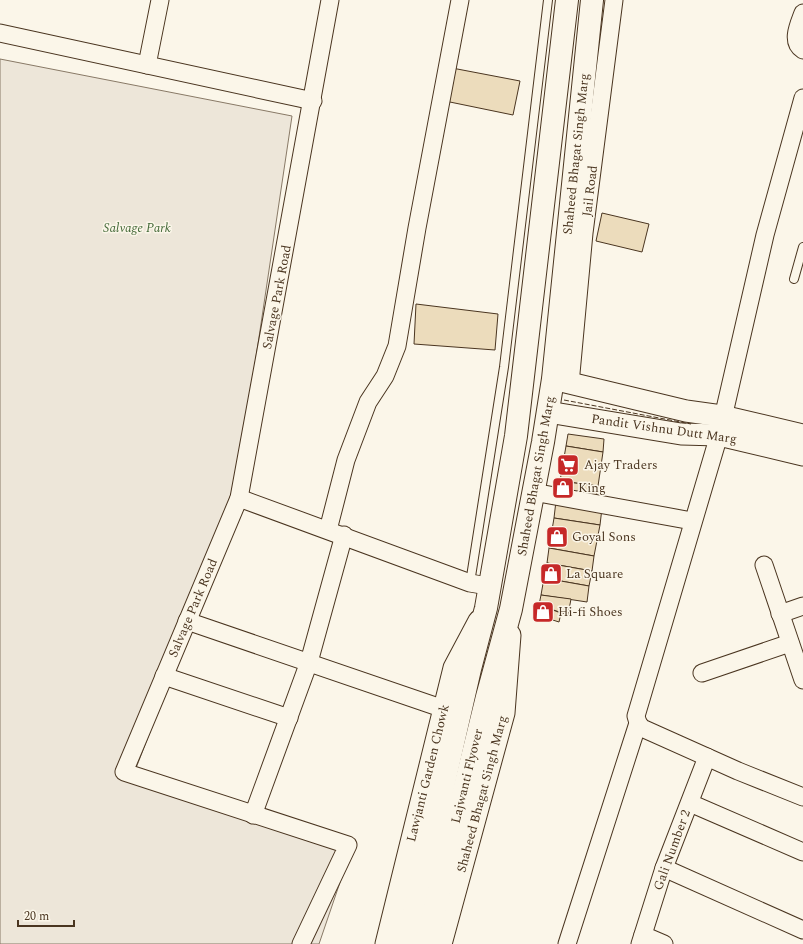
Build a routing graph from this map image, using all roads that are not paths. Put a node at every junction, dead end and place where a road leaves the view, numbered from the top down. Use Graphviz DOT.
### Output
graph roads {
  1 [pos="160,0"];
  2 [pos="330,0"];
  3 [pos="460,0"];
  4 [pos="548,0"];
  5 [pos="567,0"];
  6 [pos="592,0"];
  7 [pos="614,0"];
  8 [pos="803,13"];
  9 [pos="0,33"];
  10 [pos="803,50"];
  11 [pos="147,65"];
  12 [pos="803,98"];
  13 [pos="313,101"];
  14 [pos="803,247"];
  15 [pos="794,279"];
  16 [pos="561,381"];
  17 [pos="548,412"];
  18 [pos="720,425"];
  19 [pos="803,435"];
  20 [pos="803,455"];
  21 [pos="534,492"];
  22 [pos="239,498"];
  23 [pos="692,521"];
  24 [pos="336,533"];
  25 [pos="764,566"];
  26 [pos="479,585"];
  27 [pos="803,606"];
  28 [pos="486,608"];
  29 [pos="511,609"];
  30 [pos="780,614"];
  31 [pos="187,621"];
  32 [pos="790,643"];
  33 [pos="310,662"];
  34 [pos="702,673"];
  35 [pos="164,676"];
  36 [pos="803,680"];
  37 [pos="444,709"];
  38 [pos="289,718"];
  39 [pos="638,724"];
  40 [pos="707,757"];
  41 [pos="803,797"];
  42 [pos="690,803"];
  43 [pos="253,815"];
  44 [pos="803,852"];
  45 [pos="664,868"];
  46 [pos="803,930"];
  47 [pos="641,939"];
  48 [pos="301,944"];
  49 [pos="386,944"];
  50 [pos="406,944"];
  51 [pos="426,944"];
  52 [pos="441,944"];
  53 [pos="568,944"];
  54 [pos="664,944"];
  1 -- 11 [label="street"];
  2 -- 13 [label="street, Salvage Park Road"];
  3 -- 24 [label="street"];
  4 -- 26 [label="lane"];
  5 -- 26 [label="main road, Shaheed Bhagat Singh Marg"];
  6 -- 16 [label="main road, Shaheed Bhagat Singh Marg"];
  7 -- 16 [label="street, Jail Road"];
  8 -- 10 [label="street"];
  9 -- 11 [label="street"];
  11 -- 13 [label="street"];
  12 -- 18 [label="street"];
  13 -- 22 [label="street, Salvage Park Road"];
  14 -- 15 [label="lane"];
  16 -- 17 [label="main road, Shaheed Bhagat Singh Marg"];
  16 -- 18 [label="street, Pandit Vishnu Dutt Marg"];
  17 -- 18 [label="street, Pandit Vishnu Dutt Marg"];
  17 -- 21 [label="main road, Shaheed Bhagat Singh Marg"];
  18 -- 19 [label="street, Pandit Vishnu Dutt Marg"];
  18 -- 20 [label="street, Pandit Vishnu Dutt Marg"];
  18 -- 23 [label="street"];
  21 -- 23 [label="street"];
  21 -- 29 [label="main road, Shaheed Bhagat Singh Marg"];
  22 -- 24 [label="street"];
  22 -- 31 [label="street, Salvage Park Road"];
  23 -- 39 [label="street"];
  24 -- 26 [label="street"];
  24 -- 33 [label="street"];
  25 -- 30 [label="street"];
  26 -- 28 [label="main road, Shaheed Bhagat Singh Marg"];
  27 -- 30 [label="street"];
  28 -- 37 [label="street, Lawjanti Garden Chowk"];
  28 -- 50 [label="main road, Lajwanti Flyover"];
  29 -- 51 [label="main road, Lajwanti Flyover"];
  29 -- 52 [label="street, Shaheed Bhagat Singh Marg"];
  30 -- 32 [label="street"];
  31 -- 33 [label="street"];
  31 -- 35 [label="street, Salvage Park Road"];
  32 -- 34 [label="street"];
  32 -- 36 [label="street"];
  33 -- 37 [label="street"];
  33 -- 38 [label="street"];
  35 -- 38 [label="street"];
  35 -- 43 [label="street, Salvage Park Road"];
  37 -- 49 [label="street, Lawjanti Garden Chowk"];
  38 -- 43 [label="street"];
  39 -- 40 [label="street"];
  39 -- 53 [label="street"];
  40 -- 41 [label="street"];
  40 -- 42 [label="street, Gali Number 2"];
  42 -- 44 [label="street"];
  42 -- 45 [label="street, Gali Number 2"];
  43 -- 48 [label="street, Salvage Park Road"];
  45 -- 46 [label="street"];
  45 -- 47 [label="street, Gali Number 2"];
  47 -- 54 [label="street"];
}
